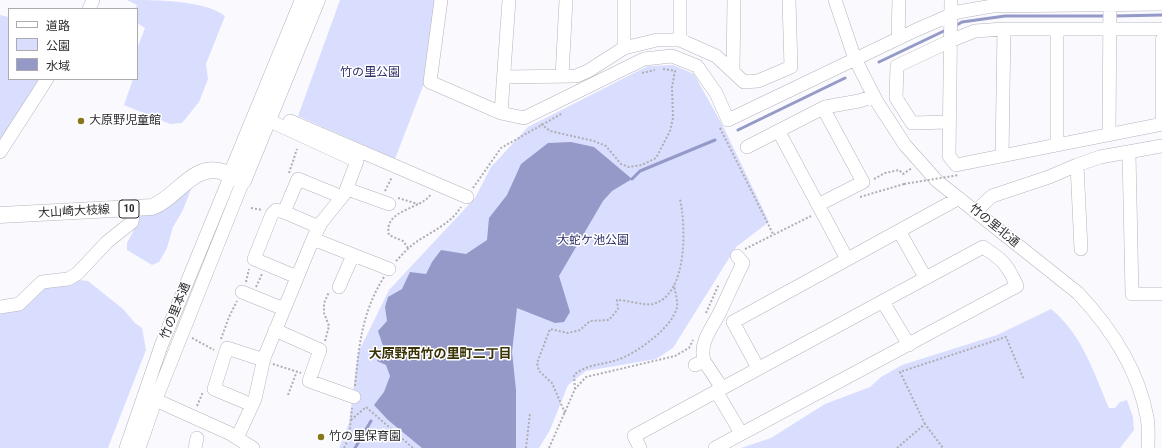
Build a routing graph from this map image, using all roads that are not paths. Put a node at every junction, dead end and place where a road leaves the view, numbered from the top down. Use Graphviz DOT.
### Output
graph roads {
  1 [pos="303,0"];
  2 [pos="317,0"];
  3 [pos="441,0"];
  4 [pos="510,0"];
  5 [pos="566,0"];
  6 [pos="624,0"];
  7 [pos="680,0"];
  8 [pos="734,0"];
  9 [pos="789,0"];
  10 [pos="835,0"];
  11 [pos="899,0"];
  12 [pos="951,0"];
  13 [pos="1110,2"];
  14 [pos="1003,3"];
  15 [pos="1057,3"];
  16 [pos="1162,4"];
  17 [pos="951,15"];
  18 [pos="1004,29"];
  19 [pos="1057,29"];
  20 [pos="1110,29"];
  21 [pos="1162,29"];
  22 [pos="898,38"];
  23 [pos="680,40"];
  24 [pos="1162,40"];
  25 [pos="950,41"];
  26 [pos="624,48"];
  27 [pos="855,60"];
  28 [pos="733,71"];
  29 [pos="562,76"];
  30 [pos="504,78"];
  31 [pos="46,80"];
  32 [pos="874,96"];
  33 [pos="823,108"];
  34 [pos="501,113"];
  35 [pos="270,117"];
  36 [pos="950,122"];
  37 [pos="1162,124"];
  38 [pos="778,132"];
  39 [pos="1109,135"];
  40 [pos="1057,145"];
  41 [pos="1162,146"];
  42 [pos="747,147"];
  43 [pos="0,152"];
  44 [pos="1129,153"];
  45 [pos="1002,156"];
  46 [pos="1077,165"];
  47 [pos="237,178"];
  48 [pos="344,193"];
  49 [pos="387,197"];
  50 [pos="467,197"];
  51 [pos="959,198"];
  52 [pos="818,205"];
  53 [pos="134,209"];
  54 [pos="284,212"];
  55 [pos="975,212"];
  56 [pos="0,215"];
  57 [pos="319,227"];
  58 [pos="899,231"];
  59 [pos="312,239"];
  60 [pos="1081,249"];
  61 [pos="352,255"];
  62 [pos="737,256"];
  63 [pos="847,259"];
  64 [pos="389,269"];
  65 [pos="297,277"];
  66 [pos="925,277"];
  67 [pos="340,287"];
  68 [pos="247,294"];
  69 [pos="1162,294"];
  70 [pos="883,302"];
  71 [pos="0,307"];
  72 [pos="284,309"];
  73 [pos="720,312"];
  74 [pos="733,322"];
  75 [pos="275,330"];
  76 [pos="908,346"];
  77 [pos="264,360"];
  78 [pos="758,368"];
  79 [pos="719,389"];
  80 [pos="149,397"];
  81 [pos="354,397"];
  82 [pos="252,405"];
  83 [pos="741,433"];
  84 [pos="237,438"];
  85 [pos="126,448"];
  86 [pos="139,448"];
  87 [pos="253,448"];
  88 [pos="640,448"];
  89 [pos="715,448"];
  90 [pos="1148,448"];
  1 -- 47 [label="main road"];
  2 -- 35 [label="main road"];
  3 -- 34 [label="street"];
  4 -- 30 [label="street"];
  5 -- 29 [label="street"];
  6 -- 26 [label="street"];
  7 -- 23 [label="street"];
  8 -- 28 [label="street"];
  9 -- 28 [label="street"];
  10 -- 27 [label="street, 竹の里北通"];
  11 -- 22 [label="street"];
  12 -- 17 [label="street"];
  13 -- 15 [label="street"];
  13 -- 16 [label="street"];
  13 -- 20 [label="street"];
  14 -- 15 [label="street"];
  14 -- 17 [label="street"];
  17 -- 22 [label="street"];
  17 -- 25 [label="street"];
  18 -- 19 [label="street"];
  18 -- 25 [label="street"];
  18 -- 45 [label="street"];
  19 -- 20 [label="street"];
  19 -- 40 [label="street"];
  20 -- 21 [label="street"];
  20 -- 39 [label="street"];
  22 -- 27 [label="street"];
  23 -- 26 [label="street"];
  23 -- 28 [label="street"];
  24 -- 37 [label="street"];
  25 -- 36 [label="street"];
  25 -- 36 [label="street"];
  26 -- 29 [label="street"];
  27 -- 32 [label="street, 竹の里北通"];
  27 -- 34 [label="street"];
  29 -- 30 [label="street"];
  30 -- 34 [label="street"];
  31 -- 43 [label="street"];
  32 -- 33 [label="street"];
  32 -- 51 [label="street, 竹の里北通"];
  33 -- 38 [label="street"];
  33 -- 52 [label="street"];
  35 -- 47 [label="main road"];
  35 -- 48 [label="street"];
  35 -- 50 [label="street"];
  36 -- 45 [label="street"];
  37 -- 39 [label="street"];
  38 -- 42 [label="street"];
  38 -- 52 [label="street"];
  39 -- 40 [label="street"];
  40 -- 45 [label="street"];
  41 -- 44 [label="street"];
  44 -- 46 [label="street"];
  44 -- 69 [label="street"];
  46 -- 55 [label="street"];
  46 -- 60 [label="street"];
  47 -- 53 [label="main road, 大山崎大枝線 / 10"];
  47 -- 80 [label="street, 竹の里本通"];
  48 -- 49 [label="street"];
  48 -- 54 [label="street"];
  48 -- 57 [label="street"];
  51 -- 55 [label="street, 竹の里北通"];
  51 -- 58 [label="street"];
  52 -- 63 [label="street"];
  53 -- 56 [label="main road, 大山崎大枝線 / 10"];
  53 -- 71 [label="street"];
  54 -- 57 [label="street"];
  54 -- 65 [label="street"];
  55 -- 90 [label="street, 竹の里北通"];
  57 -- 59 [label="street"];
  58 -- 63 [label="street"];
  58 -- 66 [label="street"];
  59 -- 61 [label="street"];
  59 -- 65 [label="street"];
  61 -- 64 [label="street"];
  61 -- 67 [label="street"];
  62 -- 73 [label="street"];
  63 -- 74 [label="street"];
  65 -- 72 [label="street"];
  66 -- 70 [label="street"];
  66 -- 76 [label="street"];
  68 -- 72 [label="street"];
  70 -- 76 [label="street"];
  70 -- 78 [label="street"];
  72 -- 75 [label="street"];
  73 -- 74 [label="street"];
  73 -- 79 [label="street"];
  74 -- 78 [label="street"];
  75 -- 77 [label="street"];
  75 -- 81 [label="street"];
  76 -- 83 [label="street"];
  77 -- 82 [label="street"];
  77 -- 82 [label="street"];
  78 -- 79 [label="street"];
  79 -- 83 [label="street"];
  79 -- 88 [label="street"];
  80 -- 84 [label="street"];
  80 -- 85 [label="street, 竹の里本通"];
  80 -- 86 [label="street, 竹の里本通"];
  82 -- 84 [label="street"];
  83 -- 89 [label="street"];
  84 -- 87 [label="street"];
}
